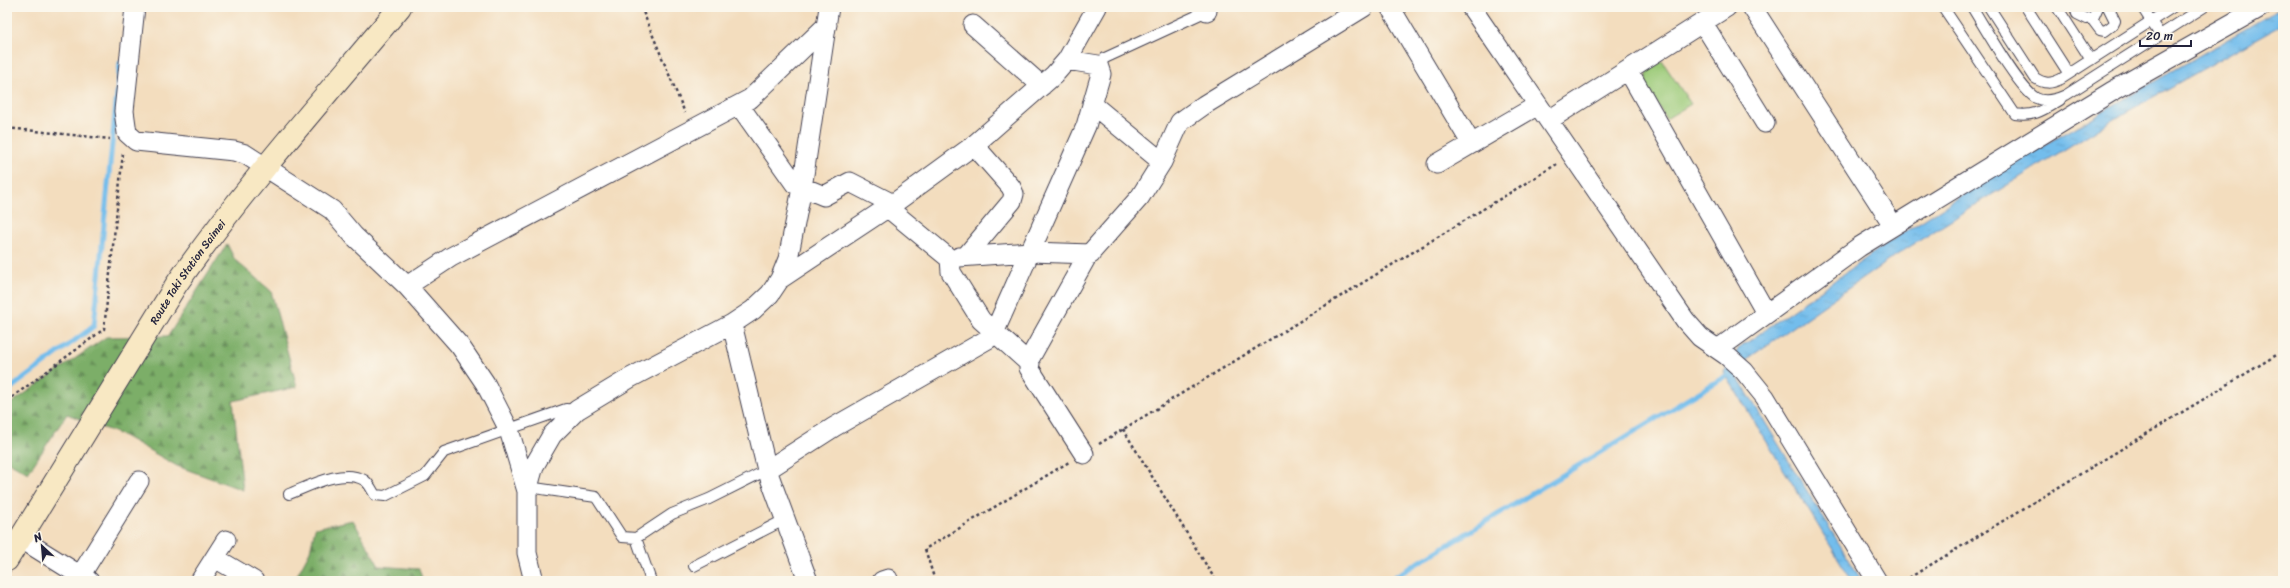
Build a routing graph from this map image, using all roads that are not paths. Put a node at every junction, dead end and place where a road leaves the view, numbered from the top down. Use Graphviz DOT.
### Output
graph roads {
  1 [pos="135,7"];
  2 [pos="400,7"];
  3 [pos="1097,7"];
  4 [pos="1364,7"];
  5 [pos="1390,7"];
  6 [pos="1471,7"];
  7 [pos="1727,7"];
  8 [pos="1752,7"];
  9 [pos="1943,7"];
  10 [pos="1972,7"];
  11 [pos="1989,7"];
  12 [pos="2026,7"];
  13 [pos="2057,7"];
  14 [pos="2075,7"];
  15 [pos="2098,7"];
  16 [pos="2108,7"];
  17 [pos="2142,7"];
  18 [pos="2204,7"];
  19 [pos="2260,7"];
  20 [pos="2168,8"];
  21 [pos="1204,9"];
  22 [pos="828,16"];
  23 [pos="2091,18"];
  24 [pos="2151,21"];
  25 [pos="1703,23"];
  26 [pos="973,24"];
  27 [pos="2176,25"];
  28 [pos="2160,35"];
  29 [pos="1067,60"];
  30 [pos="2091,60"];
  31 [pos="1098,65"];
  32 [pos="1628,70"];
  33 [pos="2069,74"];
  34 [pos="1042,86"];
  35 [pos="2066,95"];
  36 [pos="1092,104"];
  37 [pos="1538,104"];
  38 [pos="739,105"];
  39 [pos="1549,120"];
  40 [pos="1765,123"];
  41 [pos="1471,143"];
  42 [pos="974,145"];
  43 [pos="1162,162"];
  44 [pos="1437,164"];
  45 [pos="265,166"];
  46 [pos="802,188"];
  47 [pos="890,206"];
  48 [pos="1893,226"];
  49 [pos="1031,252"];
  50 [pos="1090,254"];
  51 [pos="958,257"];
  52 [pos="780,279"];
  53 [pos="407,286"];
  54 [pos="1766,313"];
  55 [pos="732,324"];
  56 [pos="994,333"];
  57 [pos="1722,352"];
  58 [pos="1030,364"];
  59 [pos="577,410"];
  60 [pos="508,430"];
  61 [pos="1084,454"];
  62 [pos="767,470"];
  63 [pos="139,482"];
  64 [pos="528,489"];
  65 [pos="289,494"];
  66 [pos="786,519"];
  67 [pos="20,538"];
  68 [pos="636,538"];
  69 [pos="226,540"];
  70 [pos="215,558"];
  71 [pos="7,560"];
  72 [pos="694,566"];
  73 [pos="82,579"];
  74 [pos="200,581"];
  75 [pos="254,581"];
  76 [pos="534,581"];
  77 [pos="651,581"];
  78 [pos="808,581"];
  79 [pos="1877,581"];
  1 -- 45 [label="street"];
  2 -- 45 [label="main road, Route Taki Station Saimei"];
  3 -- 29 [label="street"];
  4 -- 43 [label="street"];
  5 -- 41 [label="street"];
  6 -- 37 [label="street"];
  7 -- 25 [label="street"];
  8 -- 48 [label="street"];
  9 -- 35 [label="lane"];
  10 -- 35 [label="lane"];
  11 -- 33 [label="lane"];
  12 -- 33 [label="lane"];
  13 -- 30 [label="lane"];
  14 -- 23 [label="lane"];
  15 -- 23 [label="lane"];
  16 -- 23 [label="lane"];
  17 -- 24 [label="lane"];
  18 -- 27 [label="lane"];
  19 -- 48 [label="street"];
  20 -- 24 [label="lane"];
  20 -- 27 [label="lane"];
  21 -- 31 [label="lane"];
  22 -- 38 [label="street"];
  22 -- 46 [label="street"];
  24 -- 28 [label="lane"];
  24 -- 30 [label="lane"];
  25 -- 32 [label="street"];
  25 -- 40 [label="street"];
  26 -- 34 [label="street"];
  27 -- 28 [label="lane"];
  28 -- 35 [label="lane"];
  29 -- 31 [label="street"];
  29 -- 34 [label="street"];
  30 -- 33 [label="lane"];
  31 -- 36 [label="street"];
  32 -- 39 [label="street"];
  32 -- 54 [label="street"];
  34 -- 42 [label="street"];
  36 -- 43 [label="street"];
  36 -- 49 [label="street"];
  37 -- 39 [label="street"];
  37 -- 41 [label="street"];
  38 -- 46 [label="street"];
  38 -- 53 [label="street"];
  39 -- 57 [label="street"];
  41 -- 44 [label="street"];
  42 -- 47 [label="street"];
  42 -- 51 [label="street"];
  43 -- 50 [label="street"];
  45 -- 53 [label="street"];
  45 -- 67 [label="main road, Route Taki Station Saimei"];
  46 -- 47 [label="street"];
  46 -- 52 [label="street"];
  47 -- 51 [label="street"];
  47 -- 52 [label="street"];
  48 -- 54 [label="street"];
  49 -- 50 [label="street"];
  49 -- 51 [label="street"];
  49 -- 56 [label="street"];
  50 -- 58 [label="street"];
  51 -- 56 [label="street"];
  52 -- 55 [label="street"];
  53 -- 60 [label="street"];
  54 -- 57 [label="street"];
  55 -- 59 [label="street"];
  55 -- 62 [label="street"];
  56 -- 58 [label="street"];
  56 -- 62 [label="street"];
  57 -- 79 [label="street"];
  58 -- 61 [label="street"];
  59 -- 60 [label="lane"];
  59 -- 64 [label="street"];
  60 -- 64 [label="street"];
  60 -- 65 [label="lane"];
  62 -- 66 [label="street"];
  62 -- 68 [label="lane"];
  63 -- 73 [label="street"];
  64 -- 68 [label="lane"];
  64 -- 76 [label="street"];
  66 -- 72 [label="lane"];
  66 -- 78 [label="street"];
  67 -- 71 [label="main road, Route Taki Station Saimei"];
  67 -- 73 [label="street"];
  68 -- 77 [label="lane"];
  69 -- 70 [label="street"];
  70 -- 74 [label="street"];
  70 -- 75 [label="street"];
}
